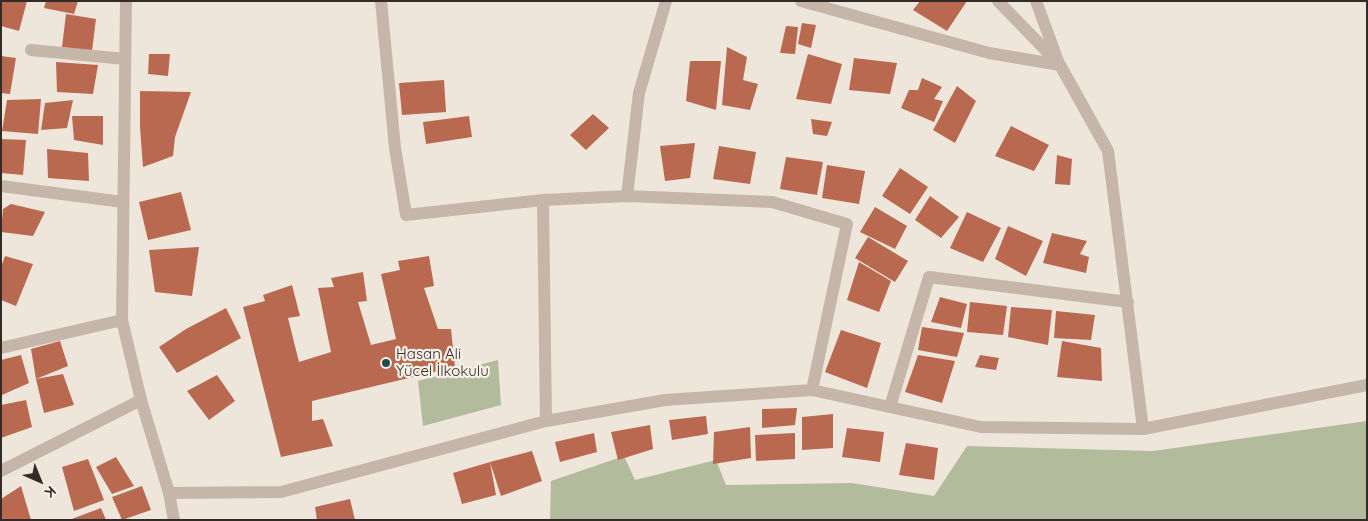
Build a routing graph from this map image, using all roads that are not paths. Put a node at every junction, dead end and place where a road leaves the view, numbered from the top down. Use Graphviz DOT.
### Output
graph roads {
  1 [pos="126,1"];
  2 [pos="381,1"];
  3 [pos="666,1"];
  4 [pos="801,1"];
  5 [pos="998,1"];
  6 [pos="1036,1"];
  7 [pos="31,50"];
  8 [pos="125,59"];
  9 [pos="1060,65"];
  10 [pos="1,186"];
  11 [pos="627,196"];
  12 [pos="543,200"];
  13 [pos="123,202"];
  14 [pos="1128,302"];
  15 [pos="122,320"];
  16 [pos="1,348"];
  17 [pos="1367,385"];
  18 [pos="812,390"];
  19 [pos="141,400"];
  20 [pos="890,407"];
  21 [pos="546,421"];
  22 [pos="1143,429"];
  23 [pos="1,471"];
  24 [pos="169,493"];
  25 [pos="174,520"];
  1 -- 8 [label="street"];
  2 -- 12 [label="street"];
  3 -- 11 [label="street"];
  4 -- 9 [label="street"];
  5 -- 9 [label="street"];
  6 -- 9 [label="street"];
  7 -- 8 [label="street"];
  8 -- 13 [label="street"];
  9 -- 14 [label="street"];
  10 -- 13 [label="street"];
  11 -- 12 [label="street"];
  11 -- 18 [label="street"];
  12 -- 21 [label="street"];
  13 -- 15 [label="street"];
  14 -- 20 [label="street"];
  14 -- 22 [label="street"];
  15 -- 16 [label="street"];
  15 -- 19 [label="street"];
  17 -- 22 [label="street"];
  18 -- 20 [label="street"];
  18 -- 21 [label="street"];
  19 -- 23 [label="street"];
  19 -- 24 [label="street"];
  20 -- 22 [label="street"];
  21 -- 24 [label="street"];
  24 -- 25 [label="street"];
}
